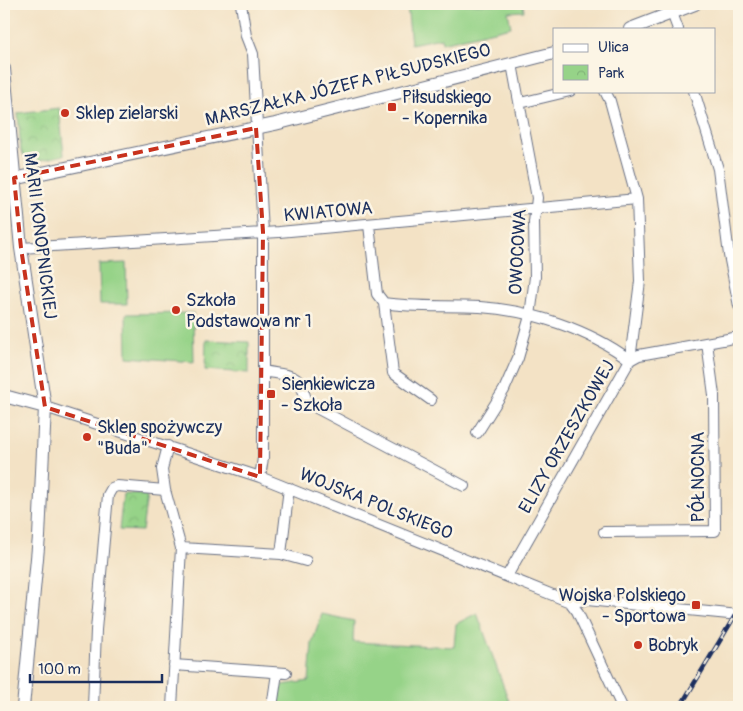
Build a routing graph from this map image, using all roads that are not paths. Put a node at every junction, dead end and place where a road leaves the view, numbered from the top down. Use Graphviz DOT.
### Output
graph roads {
  1 [pos="241,4"];
  2 [pos="694,4"];
  3 [pos="672,13"];
  4 [pos="633,28"];
  5 [pos="678,28"];
  6 [pos="553,53"];
  7 [pos="512,64"];
  8 [pos="4,69"];
  9 [pos="566,92"];
  10 [pos="606,92"];
  11 [pos="694,92"];
  12 [pos="520,103"];
  13 [pos="256,128"];
  14 [pos="9,180"];
  15 [pos="637,199"];
  16 [pos="537,209"];
  17 [pos="369,225"];
  18 [pos="263,232"];
  19 [pos="21,248"];
  20 [pos="384,303"];
  21 [pos="739,306"];
  22 [pos="530,316"];
  23 [pos="739,337"];
  24 [pos="706,343"];
  25 [pos="630,360"];
  26 [pos="263,371"];
  27 [pos="4,396"];
  28 [pos="431,400"];
  29 [pos="45,407"];
  30 [pos="477,433"];
  31 [pos="168,446"];
  32 [pos="260,477"];
  33 [pos="464,486"];
  34 [pos="289,488"];
  35 [pos="165,490"];
  36 [pos="604,532"];
  37 [pos="181,548"];
  38 [pos="282,554"];
  39 [pos="306,561"];
  40 [pos="506,576"];
  41 [pos="570,602"];
  42 [pos="739,615"];
  43 [pos="174,665"];
  44 [pos="23,707"];
  45 [pos="93,707"];
  46 [pos="172,707"];
  47 [pos="272,707"];
  48 [pos="622,707"];
  1 -- 13 [label="street"];
  2 -- 3 [label="street"];
  3 -- 4 [label="street"];
  3 -- 5 [label="street"];
  6 -- 7 [label="street, MARSZAŁKA JÓZEFA PIŁSUDSKIEGO"];
  7 -- 12 [label="street, OWOCOWA"];
  7 -- 13 [label="street, MARSZAŁKA JÓZEFA PIŁSUDSKIEGO"];
  8 -- 14 [label="street, MARII KONOPNICKIEJ"];
  9 -- 12 [label="street"];
  10 -- 15 [label="street"];
  11 -- 21 [label="street"];
  12 -- 16 [label="street, OWOCOWA"];
  13 -- 14 [label="street, MARSZAŁKA JÓZEFA PIŁSUDSKIEGO"];
  13 -- 18 [label="street"];
  14 -- 19 [label="street, MARII KONOPNICKIEJ"];
  15 -- 16 [label="street, KWIATOWA"];
  15 -- 25 [label="street"];
  16 -- 17 [label="street, KWIATOWA"];
  16 -- 22 [label="street, OWOCOWA"];
  17 -- 18 [label="street, KWIATOWA"];
  17 -- 20 [label="street"];
  18 -- 19 [label="street, KWIATOWA"];
  18 -- 26 [label="street"];
  19 -- 29 [label="street, MARII KONOPNICKIEJ"];
  20 -- 22 [label="street"];
  20 -- 28 [label="street"];
  22 -- 25 [label="street"];
  22 -- 30 [label="street, OWOCOWA"];
  23 -- 24 [label="street, ELIZY ORZESZKOWEJ"];
  24 -- 25 [label="street, ELIZY ORZESZKOWEJ"];
  24 -- 36 [label="street, PÓŁNOCNA"];
  25 -- 40 [label="street, ELIZY ORZESZKOWEJ"];
  26 -- 32 [label="street"];
  26 -- 33 [label="street"];
  27 -- 29 [label="street, WOJSKA POLSKIEGO"];
  29 -- 31 [label="street, WOJSKA POLSKIEGO"];
  29 -- 44 [label="street, MARII KONOPNICKIEJ"];
  31 -- 32 [label="street, WOJSKA POLSKIEGO"];
  31 -- 35 [label="street"];
  32 -- 34 [label="street, WOJSKA POLSKIEGO"];
  34 -- 38 [label="street"];
  34 -- 40 [label="street, WOJSKA POLSKIEGO"];
  35 -- 37 [label="street"];
  35 -- 45 [label="street"];
  37 -- 38 [label="street"];
  37 -- 43 [label="street"];
  38 -- 39 [label="street"];
  40 -- 41 [label="street, WOJSKA POLSKIEGO"];
  41 -- 42 [label="street, WOJSKA POLSKIEGO"];
  41 -- 48 [label="street"];
  43 -- 46 [label="street"];
  43 -- 47 [label="street"];
}
